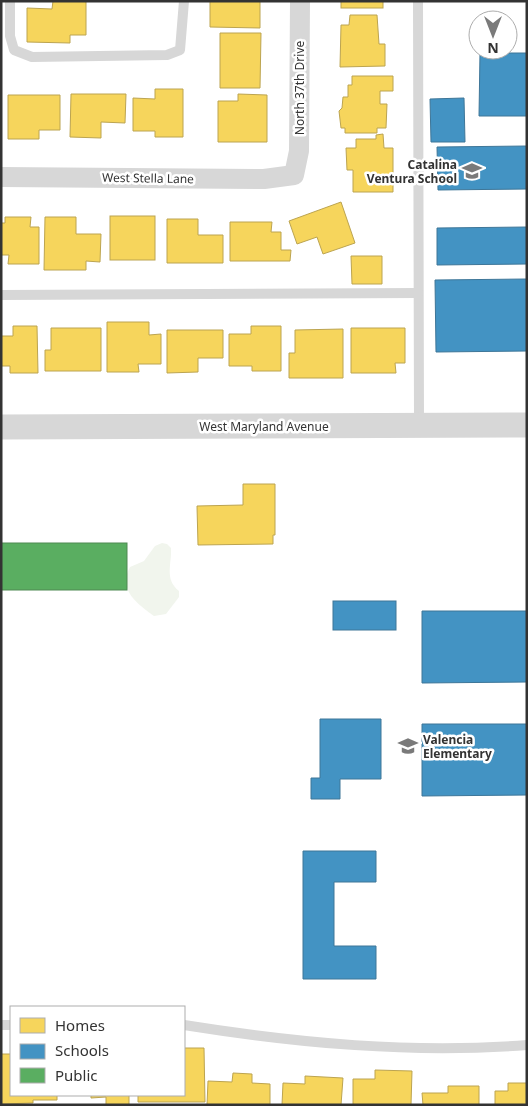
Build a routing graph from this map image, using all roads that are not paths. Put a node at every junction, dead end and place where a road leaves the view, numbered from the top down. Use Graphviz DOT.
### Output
graph roads {
  1 [pos="10,1"];
  2 [pos="184,1"];
  3 [pos="300,1"];
  4 [pos="418,1"];
  5 [pos="294,175"];
  6 [pos="1,176"];
  7 [pos="418,292"];
  8 [pos="1,295"];
  9 [pos="418,425"];
  10 [pos="527,425"];
  11 [pos="1,427"];
  12 [pos="185,1025"];
  13 [pos="527,1045"];
  1 -- 2 [label="lane"];
  3 -- 5 [label="street, North 37th Drive"];
  4 -- 7 [label="lane"];
  5 -- 6 [label="street, West Stella Lane"];
  7 -- 8 [label="lane"];
  7 -- 9 [label="lane"];
  9 -- 10 [label="street, West Maryland Avenue"];
  9 -- 11 [label="street, West Maryland Avenue"];
  12 -- 13 [label="lane"];
}
